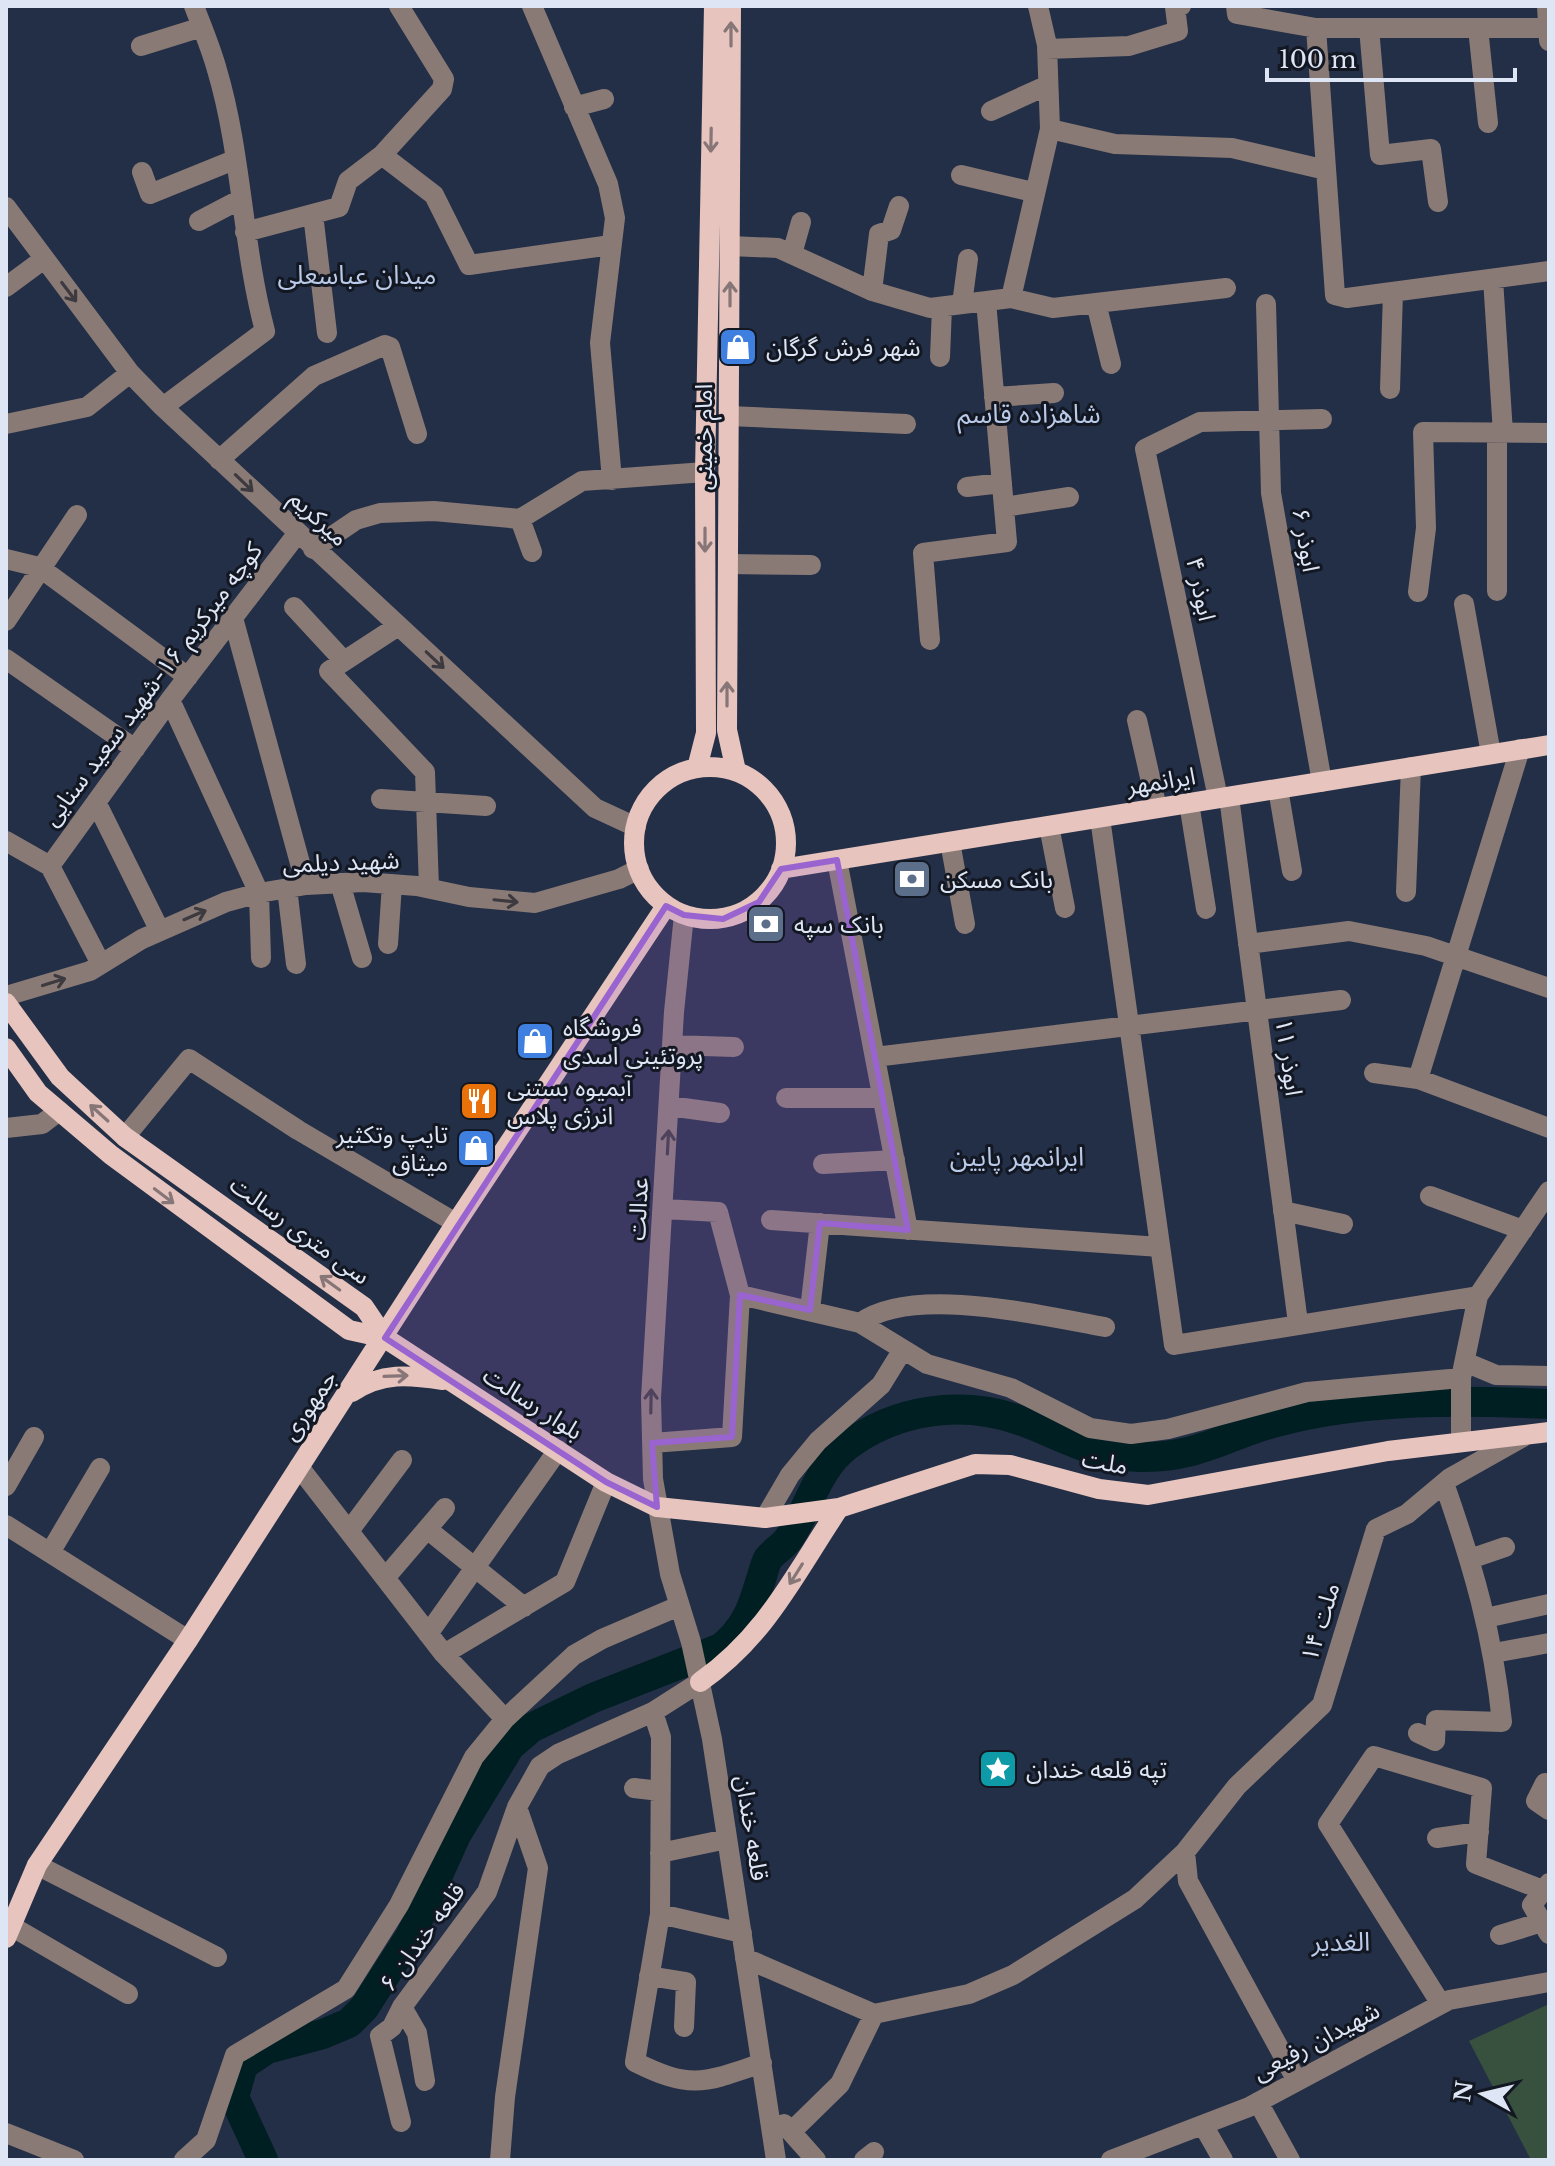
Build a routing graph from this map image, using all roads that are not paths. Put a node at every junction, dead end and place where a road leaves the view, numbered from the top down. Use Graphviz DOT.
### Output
graph roads {
  1 [pos="194,6"];
  2 [pos="399,6"];
  3 [pos="532,6"];
  4 [pos="714,6"];
  5 [pos="731,6"];
  6 [pos="1038,6"];
  7 [pos="1181,6"];
  8 [pos="1236,6"];
  9 [pos="1547,6"];
  10 [pos="202,27"];
  11 [pos="1316,28"];
  12 [pos="1369,28"];
  13 [pos="1478,28"];
  14 [pos="1548,28"];
  15 [pos="1549,41"];
  16 [pos="141,46"];
  17 [pos="1047,49"];
  18 [pos="1048,85"];
  19 [pos="604,99"];
  20 [pos="574,107"];
  21 [pos="991,111"];
  22 [pos="1488,123"];
  23 [pos="1050,129"];
  24 [pos="382,155"];
  25 [pos="234,160"];
  26 [pos="1326,170"];
  27 [pos="142,172"];
  28 [pos="961,175"];
  29 [pos="1033,192"];
  30 [pos="241,199"];
  31 [pos="1438,202"];
  32 [pos="899,206"];
  33 [pos="6,207"];
  34 [pos="313,214"];
  35 [pos="199,221"];
  36 [pos="801,222"];
  37 [pos="245,232"];
  38 [pos="611,245"];
  39 [pos="730,246"];
  40 [pos="792,254"];
  41 [pos="44,259"];
  42 [pos="968,259"];
  43 [pos="1549,271"];
  44 [pos="1493,279"];
  45 [pos="6,287"];
  46 [pos="1226,288"];
  47 [pos="872,291"];
  48 [pos="1393,292"];
  49 [pos="1011,298"];
  50 [pos="986,301"];
  51 [pos="1096,303"];
  52 [pos="1266,304"];
  53 [pos="952,306"];
  54 [pos="327,333"];
  55 [pos="940,357"];
  56 [pos="1111,364"];
  57 [pos="130,373"];
  58 [pos="1390,389"];
  59 [pos="1054,393"];
  60 [pos="994,397"];
  61 [pos="163,407"];
  62 [pos="729,416"];
  63 [pos="1322,419"];
  64 [pos="1269,423"];
  65 [pos="6,424"];
  66 [pos="906,424"];
  67 [pos="1500,433"];
  68 [pos="1549,433"];
  69 [pos="417,434"];
  70 [pos="219,460"];
  71 [pos="705,472"];
  72 [pos="612,480"];
  73 [pos="1002,483"];
  74 [pos="967,487"];
  75 [pos="1069,497"];
  76 [pos="1004,507"];
  77 [pos="77,515"];
  78 [pos="520,519"];
  79 [pos="297,534"];
  80 [pos="313,549"];
  81 [pos="532,552"];
  82 [pos="6,559"];
  83 [pos="728,564"];
  84 [pos="811,565"];
  85 [pos="39,567"];
  86 [pos="1497,591"];
  87 [pos="1418,592"];
  88 [pos="1464,604"];
  89 [pos="294,607"];
  90 [pos="233,618"];
  91 [pos="6,621"];
  92 [pos="398,626"];
  93 [pos="930,640"];
  94 [pos="6,659"];
  95 [pos="336,666"];
  96 [pos="188,677"];
  97 [pos="170,700"];
  98 [pos="1137,720"];
  99 [pos="1549,745"];
  100 [pos="135,749"];
  101 [pos="1520,749"];
  102 [pos="1491,754"];
  103 [pos="1411,767"];
  104 [pos="697,768"];
  105 [pos="736,771"];
  106 [pos="1322,782"];
  107 [pos="1278,789"];
  108 [pos="1224,798"];
  109 [pos="381,799"];
  110 [pos="426,801"];
  111 [pos="96,802"];
  112 [pos="1189,803"];
  113 [pos="486,806"];
  114 [pos="1157,808"];
  115 [pos="1100,818"];
  116 [pos="1049,826"];
  117 [pos="636,827"];
  118 [pos="6,841"];
  119 [pos="950,842"];
  120 [pos="837,860"];
  121 [pos="50,866"];
  122 [pos="639,869"];
  123 [pos="781,869"];
  124 [pos="1292,871"];
  125 [pos="340,883"];
  126 [pos="392,884"];
  127 [pos="297,886"];
  128 [pos="429,888"];
  129 [pos="1406,892"];
  130 [pos="259,893"];
  131 [pos="1065,908"];
  132 [pos="1206,909"];
  133 [pos="675,910"];
  134 [pos="965,924"];
  135 [pos="160,931"];
  136 [pos="388,944"];
  137 [pos="1248,944"];
  138 [pos="1456,957"];
  139 [pos="261,958"];
  140 [pos="362,958"];
  141 [pos="101,964"];
  142 [pos="296,964"];
  143 [pos="1549,988"];
  144 [pos="6,996"];
  145 [pos="1341,1000"];
  146 [pos="6,1003"];
  147 [pos="1257,1011"];
  148 [pos="1130,1026"];
  149 [pos="672,1045"];
  150 [pos="734,1047"];
  151 [pos="6,1048"];
  152 [pos="875,1057"];
  153 [pos="1374,1073"];
  154 [pos="1418,1079"];
  155 [pos="786,1098"];
  156 [pos="883,1098"];
  157 [pos="669,1106"];
  158 [pos="59,1111"];
  159 [pos="720,1113"];
  160 [pos="6,1128"];
  161 [pos="1549,1128"];
  162 [pos="125,1137"];
  163 [pos="895,1160"];
  164 [pos="823,1164"];
  165 [pos="1549,1191"];
  166 [pos="1430,1196"];
  167 [pos="664,1209"];
  168 [pos="1283,1211"];
  169 [pos="771,1220"];
  170 [pos="456,1223"];
  171 [pos="820,1223"];
  172 [pos="1343,1224"];
  173 [pos="908,1230"];
  174 [pos="1523,1230"];
  175 [pos="1160,1247"];
  176 [pos="740,1295"];
  177 [pos="1478,1296"];
  178 [pos="810,1310"];
  179 [pos="860,1323"];
  180 [pos="1298,1323"];
  181 [pos="1105,1327"];
  182 [pos="385,1338"];
  183 [pos="902,1351"];
  184 [pos="1462,1374"];
  185 [pos="1549,1376"];
  186 [pos="452,1382"];
  187 [pos="346,1397"];
  188 [pos="1549,1432"];
  189 [pos="34,1437"];
  190 [pos="1523,1437"];
  191 [pos="1461,1440"];
  192 [pos="652,1443"];
  193 [pos="558,1450"];
  194 [pos="402,1460"];
  195 [pos="299,1467"];
  196 [pos="100,1468"];
  197 [pos="606,1482"];
  198 [pos="1444,1483"];
  199 [pos="6,1486"];
  200 [pos="657,1507"];
  201 [pos="445,1508"];
  202 [pos="839,1508"];
  203 [pos="770,1517"];
  204 [pos="6,1525"];
  205 [pos="427,1529"];
  206 [pos="349,1531"];
  207 [pos="1505,1547"];
  208 [pos="51,1551"];
  209 [pos="1470,1559"];
  210 [pos="475,1568"];
  211 [pos="385,1578"];
  212 [pos="1549,1604"];
  213 [pos="679,1606"];
  214 [pos="524,1607"];
  215 [pos="1486,1618"];
  216 [pos="428,1634"];
  217 [pos="188,1640"];
  218 [pos="1549,1643"];
  219 [pos="1494,1653"];
  220 [pos="444,1654"];
  221 [pos="698,1675"];
  222 [pos="653,1712"];
  223 [pos="505,1719"];
  224 [pos="1418,1733"];
  225 [pos="1545,1783"];
  226 [pos="634,1788"];
  227 [pos="660,1791"];
  228 [pos="517,1807"];
  229 [pos="1549,1810"];
  230 [pos="1479,1832"];
  231 [pos="1437,1838"];
  232 [pos="727,1839"];
  233 [pos="1185,1852"];
  234 [pos="660,1853"];
  235 [pos="37,1865"];
  236 [pos="1543,1907"];
  237 [pos="660,1914"];
  238 [pos="8,1932"];
  239 [pos="742,1933"];
  240 [pos="1500,1935"];
  241 [pos="217,1957"];
  242 [pos="745,1958"];
  243 [pos="649,1976"];
  244 [pos="1549,1982"];
  245 [pos="128,1994"];
  246 [pos="1441,2004"];
  247 [pos="402,2007"];
  248 [pos="874,2014"];
  249 [pos="684,2027"];
  250 [pos="762,2063"];
  251 [pos="425,2081"];
  252 [pos="1297,2081"];
  253 [pos="1258,2102"];
  254 [pos="768,2106"];
  255 [pos="401,2122"];
  256 [pos="1203,2125"];
  257 [pos="791,2132"];
  258 [pos="6,2133"];
  259 [pos="38,2153"];
  260 [pos="74,2160"];
  261 [pos="184,2160"];
  262 [pos="500,2160"];
  263 [pos="776,2160"];
  264 [pos="816,2160"];
  265 [pos="1111,2160"];
  266 [pos="1223,2160"];
  267 [pos="1290,2160"];
  1 -- 10 [label="street"];
  2 -- 24 [label="street"];
  3 -- 20 [label="street"];
  4 -- 71 [label="main road, امام خمینی, one-way"];
  39 -- 5 [label="main road, امام خمینی, one-way"];
  6 -- 17 [label="street"];
  7 -- 17 [label="street"];
  8 -- 11 [label="street"];
  9 -- 14 [label="street"];
  10 -- 16 [label="street"];
  10 -- 25 [label="street"];
  11 -- 12 [label="street"];
  11 -- 26 [label="street"];
  12 -- 13 [label="street"];
  12 -- 31 [label="street"];
  13 -- 14 [label="street"];
  13 -- 22 [label="street"];
  14 -- 15 [label="street"];
  17 -- 18 [label="street"];
  18 -- 21 [label="street"];
  18 -- 23 [label="street"];
  19 -- 20 [label="street"];
  20 -- 38 [label="street"];
  23 -- 26 [label="street"];
  23 -- 29 [label="street"];
  24 -- 34 [label="street"];
  24 -- 38 [label="street"];
  25 -- 27 [label="street"];
  25 -- 30 [label="street"];
  26 -- 48 [label="street"];
  28 -- 29 [label="street"];
  29 -- 49 [label="street"];
  30 -- 35 [label="street"];
  30 -- 37 [label="street"];
  32 -- 47 [label="street"];
  33 -- 41 [label="street, میرکریم"];
  34 -- 37 [label="street"];
  34 -- 54 [label="street"];
  36 -- 40 [label="street"];
  37 -- 61 [label="street"];
  38 -- 72 [label="street"];
  39 -- 40 [label="street"];
  62 -- 39 [label="main road, امام خمینی, one-way"];
  40 -- 47 [label="street"];
  41 -- 45 [label="street"];
  41 -- 57 [label="street, میرکریم, one-way"];
  42 -- 53 [label="street"];
  43 -- 44 [label="street"];
  44 -- 48 [label="street"];
  44 -- 67 [label="street"];
  46 -- 51 [label="street"];
  47 -- 53 [label="street"];
  48 -- 58 [label="street"];
  49 -- 50 [label="street"];
  49 -- 51 [label="street"];
  50 -- 53 [label="street"];
  50 -- 60 [label="street"];
  51 -- 56 [label="street"];
  52 -- 64 [label="street, ابوذر ۶"];
  53 -- 55 [label="street"];
  57 -- 61 [label="street, میرکریم"];
  57 -- 65 [label="street"];
  59 -- 60 [label="street"];
  60 -- 73 [label="street"];
  61 -- 70 [label="street, میرکریم"];
  62 -- 66 [label="street"];
  62 -- 83 [label="main road, امام خمینی"];
  63 -- 64 [label="street"];
  64 -- 106 [label="street, ابوذر ۶"];
  64 -- 108 [label="street, ابوذر ۴"];
  67 -- 68 [label="street"];
  67 -- 86 [label="street"];
  67 -- 87 [label="street"];
  69 -- 70 [label="street"];
  70 -- 79 [label="street, میرکریم, one-way"];
  71 -- 72 [label="street"];
  71 -- 104 [label="main road, امام خمینی, one-way"];
  72 -- 78 [label="street"];
  73 -- 74 [label="street"];
  73 -- 76 [label="street"];
  75 -- 76 [label="street"];
  76 -- 93 [label="street"];
  77 -- 85 [label="street"];
  78 -- 80 [label="street"];
  78 -- 81 [label="street"];
  79 -- 80 [label="street, میرکریم"];
  79 -- 90 [label="street, کوچه میرکریم ۱۶-شهید سعید سنایی"];
  80 -- 92 [label="street, میرکریم"];
  82 -- 85 [label="street"];
  83 -- 84 [label="street"];
  105 -- 83 [label="main road, امام خمینی, one-way"];
  85 -- 91 [label="street"];
  85 -- 96 [label="street"];
  88 -- 102 [label="street"];
  89 -- 95 [label="street"];
  90 -- 96 [label="street, کوچه میرکریم ۱۶-شهید سعید سنایی"];
  90 -- 127 [label="street"];
  92 -- 95 [label="street"];
  92 -- 117 [label="street, میرکریم, one-way"];
  94 -- 100 [label="street"];
  95 -- 110 [label="street"];
  96 -- 97 [label="street, کوچه میرکریم ۱۶-شهید سعید سنایی"];
  97 -- 100 [label="street, کوچه میرکریم ۱۶-شهید سعید سنایی"];
  97 -- 130 [label="street"];
  98 -- 114 [label="street"];
  99 -- 101 [label="main road, ایرانمهر"];
  100 -- 111 [label="street, کوچه میرکریم ۱۶-شهید سعید سنایی"];
  101 -- 102 [label="main road, ایرانمهر"];
  101 -- 138 [label="street"];
  102 -- 103 [label="main road, ایرانمهر"];
  103 -- 106 [label="main road, ایرانمهر"];
  103 -- 129 [label="street"];
  104 -- 105 [label="main road"];
  104 -- 117 [label="main road"];
  105 -- 123 [label="main road"];
  106 -- 107 [label="main road, ایرانمهر"];
  107 -- 108 [label="main road, ایرانمهر"];
  107 -- 124 [label="street"];
  108 -- 112 [label="main road, ایرانمهر"];
  108 -- 137 [label="street, ابوذر ۱۱"];
  109 -- 110 [label="street"];
  110 -- 113 [label="street"];
  110 -- 128 [label="street"];
  111 -- 121 [label="street, کوچه میرکریم ۱۶-شهید سعید سنایی"];
  111 -- 135 [label="street"];
  112 -- 114 [label="main road, ایرانمهر"];
  112 -- 132 [label="street"];
  114 -- 115 [label="main road, ایرانمهر"];
  115 -- 116 [label="main road, ایرانمهر"];
  115 -- 148 [label="street"];
  116 -- 119 [label="main road, ایرانمهر"];
  116 -- 131 [label="street"];
  117 -- 122 [label="main road"];
  118 -- 121 [label="street"];
  119 -- 120 [label="main road, ایرانمهر"];
  119 -- 134 [label="street"];
  120 -- 123 [label="main road, ایرانمهر"];
  120 -- 152 [label="street"];
  121 -- 141 [label="street"];
  128 -- 122 [label="street, شهید دیلمی, one-way"];
  122 -- 133 [label="main road"];
  123 -- 133 [label="main road"];
  125 -- 126 [label="street, شهید دیلمی"];
  125 -- 127 [label="street, شهید دیلمی"];
  125 -- 140 [label="street"];
  126 -- 128 [label="street, شهید دیلمی"];
  126 -- 136 [label="street"];
  127 -- 130 [label="street, شهید دیلمی"];
  127 -- 142 [label="street"];
  135 -- 130 [label="street, شهید دیلمی, one-way"];
  130 -- 139 [label="street"];
  133 -- 149 [label="street, عدالت"];
  133 -- 170 [label="main road, جمهوری"];
  135 -- 141 [label="street, شهید دیلمی"];
  137 -- 138 [label="street"];
  137 -- 147 [label="street, ابوذر ۱۱"];
  138 -- 143 [label="street"];
  138 -- 154 [label="street"];
  144 -- 141 [label="street, شهید دیلمی, one-way"];
  145 -- 147 [label="street"];
  162 -- 146 [label="main road, سی متری رسالت, one-way"];
  147 -- 148 [label="street"];
  147 -- 168 [label="street, ابوذر ۱۱"];
  148 -- 152 [label="street"];
  148 -- 175 [label="street"];
  149 -- 150 [label="street"];
  149 -- 157 [label="street, عدالت"];
  151 -- 158 [label="main road"];
  152 -- 156 [label="street"];
  153 -- 154 [label="street"];
  154 -- 161 [label="street"];
  155 -- 156 [label="street"];
  156 -- 163 [label="street"];
  157 -- 159 [label="street"];
  167 -- 157 [label="street, عدالت, one-way"];
  158 -- 160 [label="street"];
  158 -- 182 [label="main road, one-way"];
  162 -- 170 [label="street"];
  182 -- 162 [label="main road, سی متری رسالت, one-way"];
  163 -- 164 [label="street"];
  163 -- 173 [label="street"];
  165 -- 174 [label="street"];
  166 -- 174 [label="street"];
  167 -- 176 [label="street"];
  192 -- 167 [label="street, عدالت, one-way"];
  168 -- 172 [label="street"];
  168 -- 180 [label="street, ابوذر ۱۱"];
  169 -- 171 [label="street"];
  170 -- 182 [label="main road, جمهوری"];
  171 -- 173 [label="street"];
  171 -- 178 [label="street"];
  173 -- 175 [label="street"];
  174 -- 177 [label="street"];
  175 -- 180 [label="street"];
  176 -- 178 [label="street"];
  176 -- 192 [label="street"];
  177 -- 180 [label="street"];
  177 -- 184 [label="street"];
  178 -- 179 [label="street"];
  179 -- 181 [label="street"];
  179 -- 183 [label="street"];
  182 -- 186 [label="main road, بلوار رسالت"];
  182 -- 187 [label="main road, جمهوری"];
  183 -- 184 [label="street"];
  183 -- 203 [label="street"];
  184 -- 185 [label="street"];
  184 -- 191 [label="street"];
  187 -- 186 [label="main road, one-way"];
  186 -- 193 [label="main road, بلوار رسالت"];
  187 -- 195 [label="main road, جمهوری"];
  188 -- 190 [label="main road, ملت"];
  189 -- 199 [label="street"];
  190 -- 191 [label="main road, ملت"];
  190 -- 198 [label="street, ۱۴ ملت"];
  191 -- 202 [label="main road, ملت"];
  192 -- 200 [label="street, عدالت"];
  193 -- 197 [label="main road, بلوار رسالت"];
  193 -- 210 [label="street"];
  194 -- 206 [label="street"];
  195 -- 206 [label="street"];
  195 -- 217 [label="main road, جمهوری"];
  196 -- 208 [label="street"];
  197 -- 200 [label="main road, بلوار رسالت"];
  197 -- 214 [label="street"];
  198 -- 209 [label="street"];
  198 -- 233 [label="street, ۱۴ ملت"];
  200 -- 203 [label="main road, ملت"];
  200 -- 213 [label="street, قلعه خندان"];
  201 -- 205 [label="street"];
  202 -- 203 [label="main road, ملت"];
  202 -- 221 [label="main road, one-way"];
  204 -- 208 [label="street"];
  205 -- 210 [label="street"];
  205 -- 211 [label="street"];
  206 -- 211 [label="street"];
  207 -- 209 [label="street"];
  208 -- 217 [label="street"];
  209 -- 215 [label="street"];
  210 -- 214 [label="street"];
  210 -- 216 [label="street"];
  211 -- 216 [label="street"];
  212 -- 215 [label="street"];
  213 -- 221 [label="street, قلعه خندان"];
  213 -- 223 [label="street"];
  214 -- 220 [label="street"];
  215 -- 219 [label="street"];
  216 -- 220 [label="street"];
  217 -- 235 [label="main road, جمهوری"];
  218 -- 219 [label="street"];
  219 -- 224 [label="street"];
  220 -- 223 [label="street"];
  221 -- 222 [label="street, ۶ قلعه خندان"];
  221 -- 232 [label="street, قلعه خندان"];
  222 -- 227 [label="street"];
  222 -- 228 [label="street, ۶ قلعه خندان"];
  223 -- 261 [label="street"];
  225 -- 229 [label="street"];
  226 -- 227 [label="street"];
  227 -- 234 [label="street"];
  228 -- 247 [label="street, ۶ قلعه خندان"];
  228 -- 262 [label="street"];
  230 -- 231 [label="street"];
  230 -- 236 [label="street"];
  230 -- 246 [label="street"];
  232 -- 234 [label="street"];
  232 -- 239 [label="street, قلعه خندان"];
  233 -- 248 [label="street, ۱۴ ملت"];
  233 -- 252 [label="street"];
  234 -- 237 [label="street"];
  235 -- 238 [label="main road, جمهوری"];
  235 -- 241 [label="street"];
  236 -- 240 [label="street"];
  237 -- 239 [label="street"];
  237 -- 243 [label="street"];
  238 -- 245 [label="street"];
  239 -- 242 [label="street, قلعه خندان"];
  242 -- 248 [label="street"];
  242 -- 250 [label="street, قلعه خندان"];
  243 -- 249 [label="street"];
  243 -- 250 [label="street"];
  244 -- 246 [label="street, شهیدان رفیعی"];
  246 -- 252 [label="street, شهیدان رفیعی"];
  247 -- 251 [label="street"];
  247 -- 255 [label="street, ۶ قلعه خندان"];
  248 -- 257 [label="street"];
  250 -- 254 [label="street, قلعه خندان"];
  252 -- 253 [label="street, شهیدان رفیعی"];
  253 -- 256 [label="street, شهیدان رفیعی"];
  253 -- 267 [label="street"];
  254 -- 257 [label="street"];
  254 -- 263 [label="street, قلعه خندان"];
  256 -- 265 [label="street, شهیدان رفیعی"];
  256 -- 266 [label="street"];
  257 -- 264 [label="street"];
  258 -- 259 [label="street"];
  259 -- 260 [label="street"];
}
